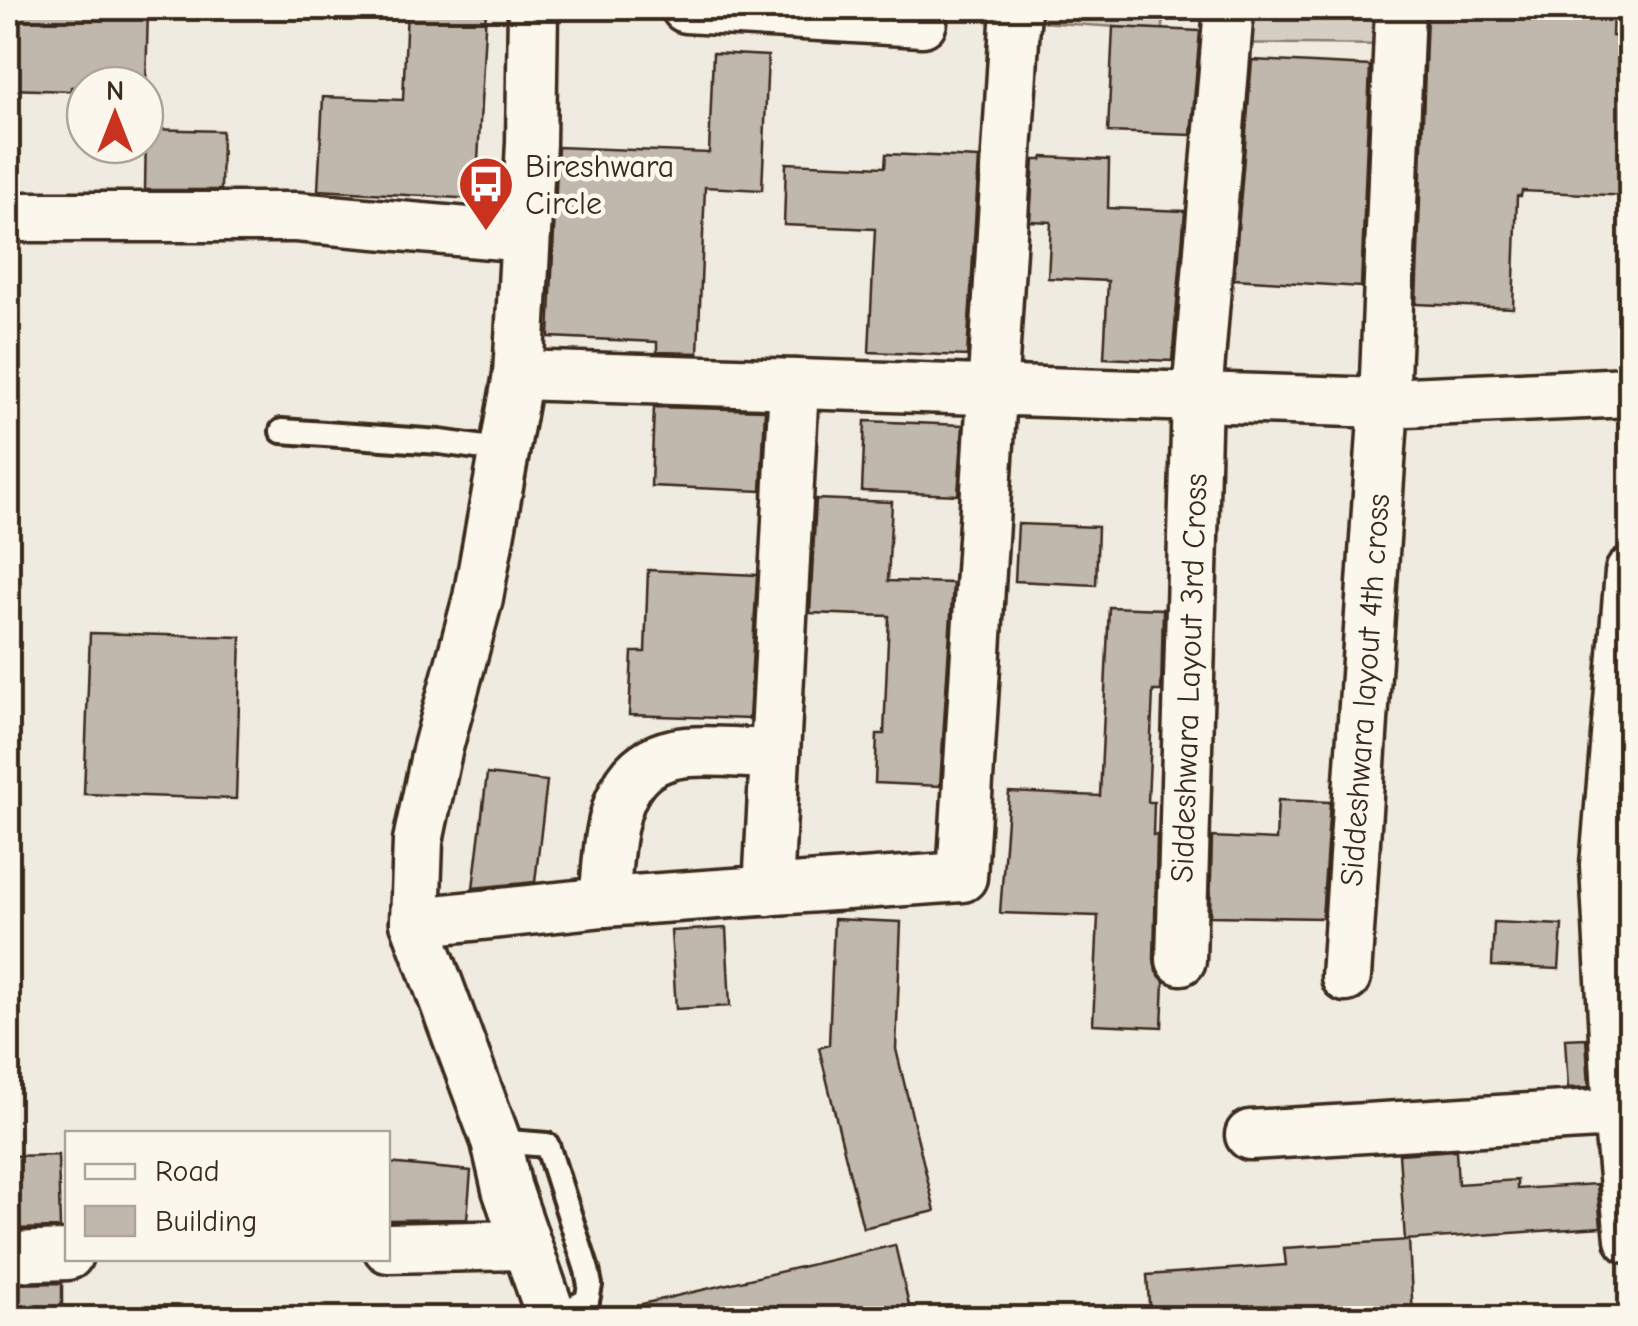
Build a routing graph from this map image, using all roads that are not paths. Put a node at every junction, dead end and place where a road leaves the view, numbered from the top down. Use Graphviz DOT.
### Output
graph roads {
  1 [pos="533,8"];
  2 [pos="686,8"];
  3 [pos="1016,8"];
  4 [pos="1229,8"];
  5 [pos="1400,8"];
  6 [pos="922,22"];
  7 [pos="8,218"];
  8 [pos="525,237"];
  9 [pos="518,375"];
  10 [pos="794,384"];
  11 [pos="991,390"];
  12 [pos="1630,392"];
  13 [pos="1197,396"];
  14 [pos="1384,403"];
  15 [pos="282,431"];
  16 [pos="506,452"];
  17 [pos="1630,572"];
  18 [pos="775,754"];
  19 [pos="1619,837"];
  20 [pos="768,891"];
  21 [pos="604,902"];
  22 [pos="416,922"];
  23 [pos="1181,960"];
  24 [pos="1346,977"];
  25 [pos="1624,1113"];
  26 [pos="1250,1135"];
  27 [pos="496,1141"];
  28 [pos="1630,1239"];
  29 [pos="526,1245"];
  30 [pos="390,1248"];
  31 [pos="65,1255"];
  32 [pos="8,1257"];
  33 [pos="552,1318"];
  1 -- 8 [label="street"];
  2 -- 6 [label="street"];
  3 -- 11 [label="street"];
  4 -- 13 [label="street, Siddeshwara Layout 3rd Cross"];
  5 -- 14 [label="street, Siddeshwara layout 4th cross"];
  7 -- 8 [label="street"];
  8 -- 9 [label="street"];
  9 -- 10 [label="street"];
  9 -- 16 [label="street"];
  10 -- 11 [label="street"];
  10 -- 18 [label="street"];
  11 -- 13 [label="street"];
  11 -- 20 [label="street"];
  12 -- 14 [label="street"];
  13 -- 14 [label="street"];
  13 -- 23 [label="street, Siddeshwara Layout 3rd Cross"];
  14 -- 24 [label="street, Siddeshwara layout 4th cross"];
  15 -- 16 [label="lane"];
  16 -- 22 [label="street"];
  17 -- 19 [label="street"];
  18 -- 20 [label="street"];
  18 -- 21 [label="street"];
  19 -- 25 [label="street"];
  20 -- 21 [label="street"];
  21 -- 22 [label="street"];
  22 -- 27 [label="street"];
  25 -- 26 [label="street"];
  25 -- 28 [label="street"];
  27 -- 29 [label="street"];
  27 -- 33 [label="lane"];
  29 -- 30 [label="street"];
  29 -- 33 [label="street"];
  31 -- 32 [label="street"];
}
